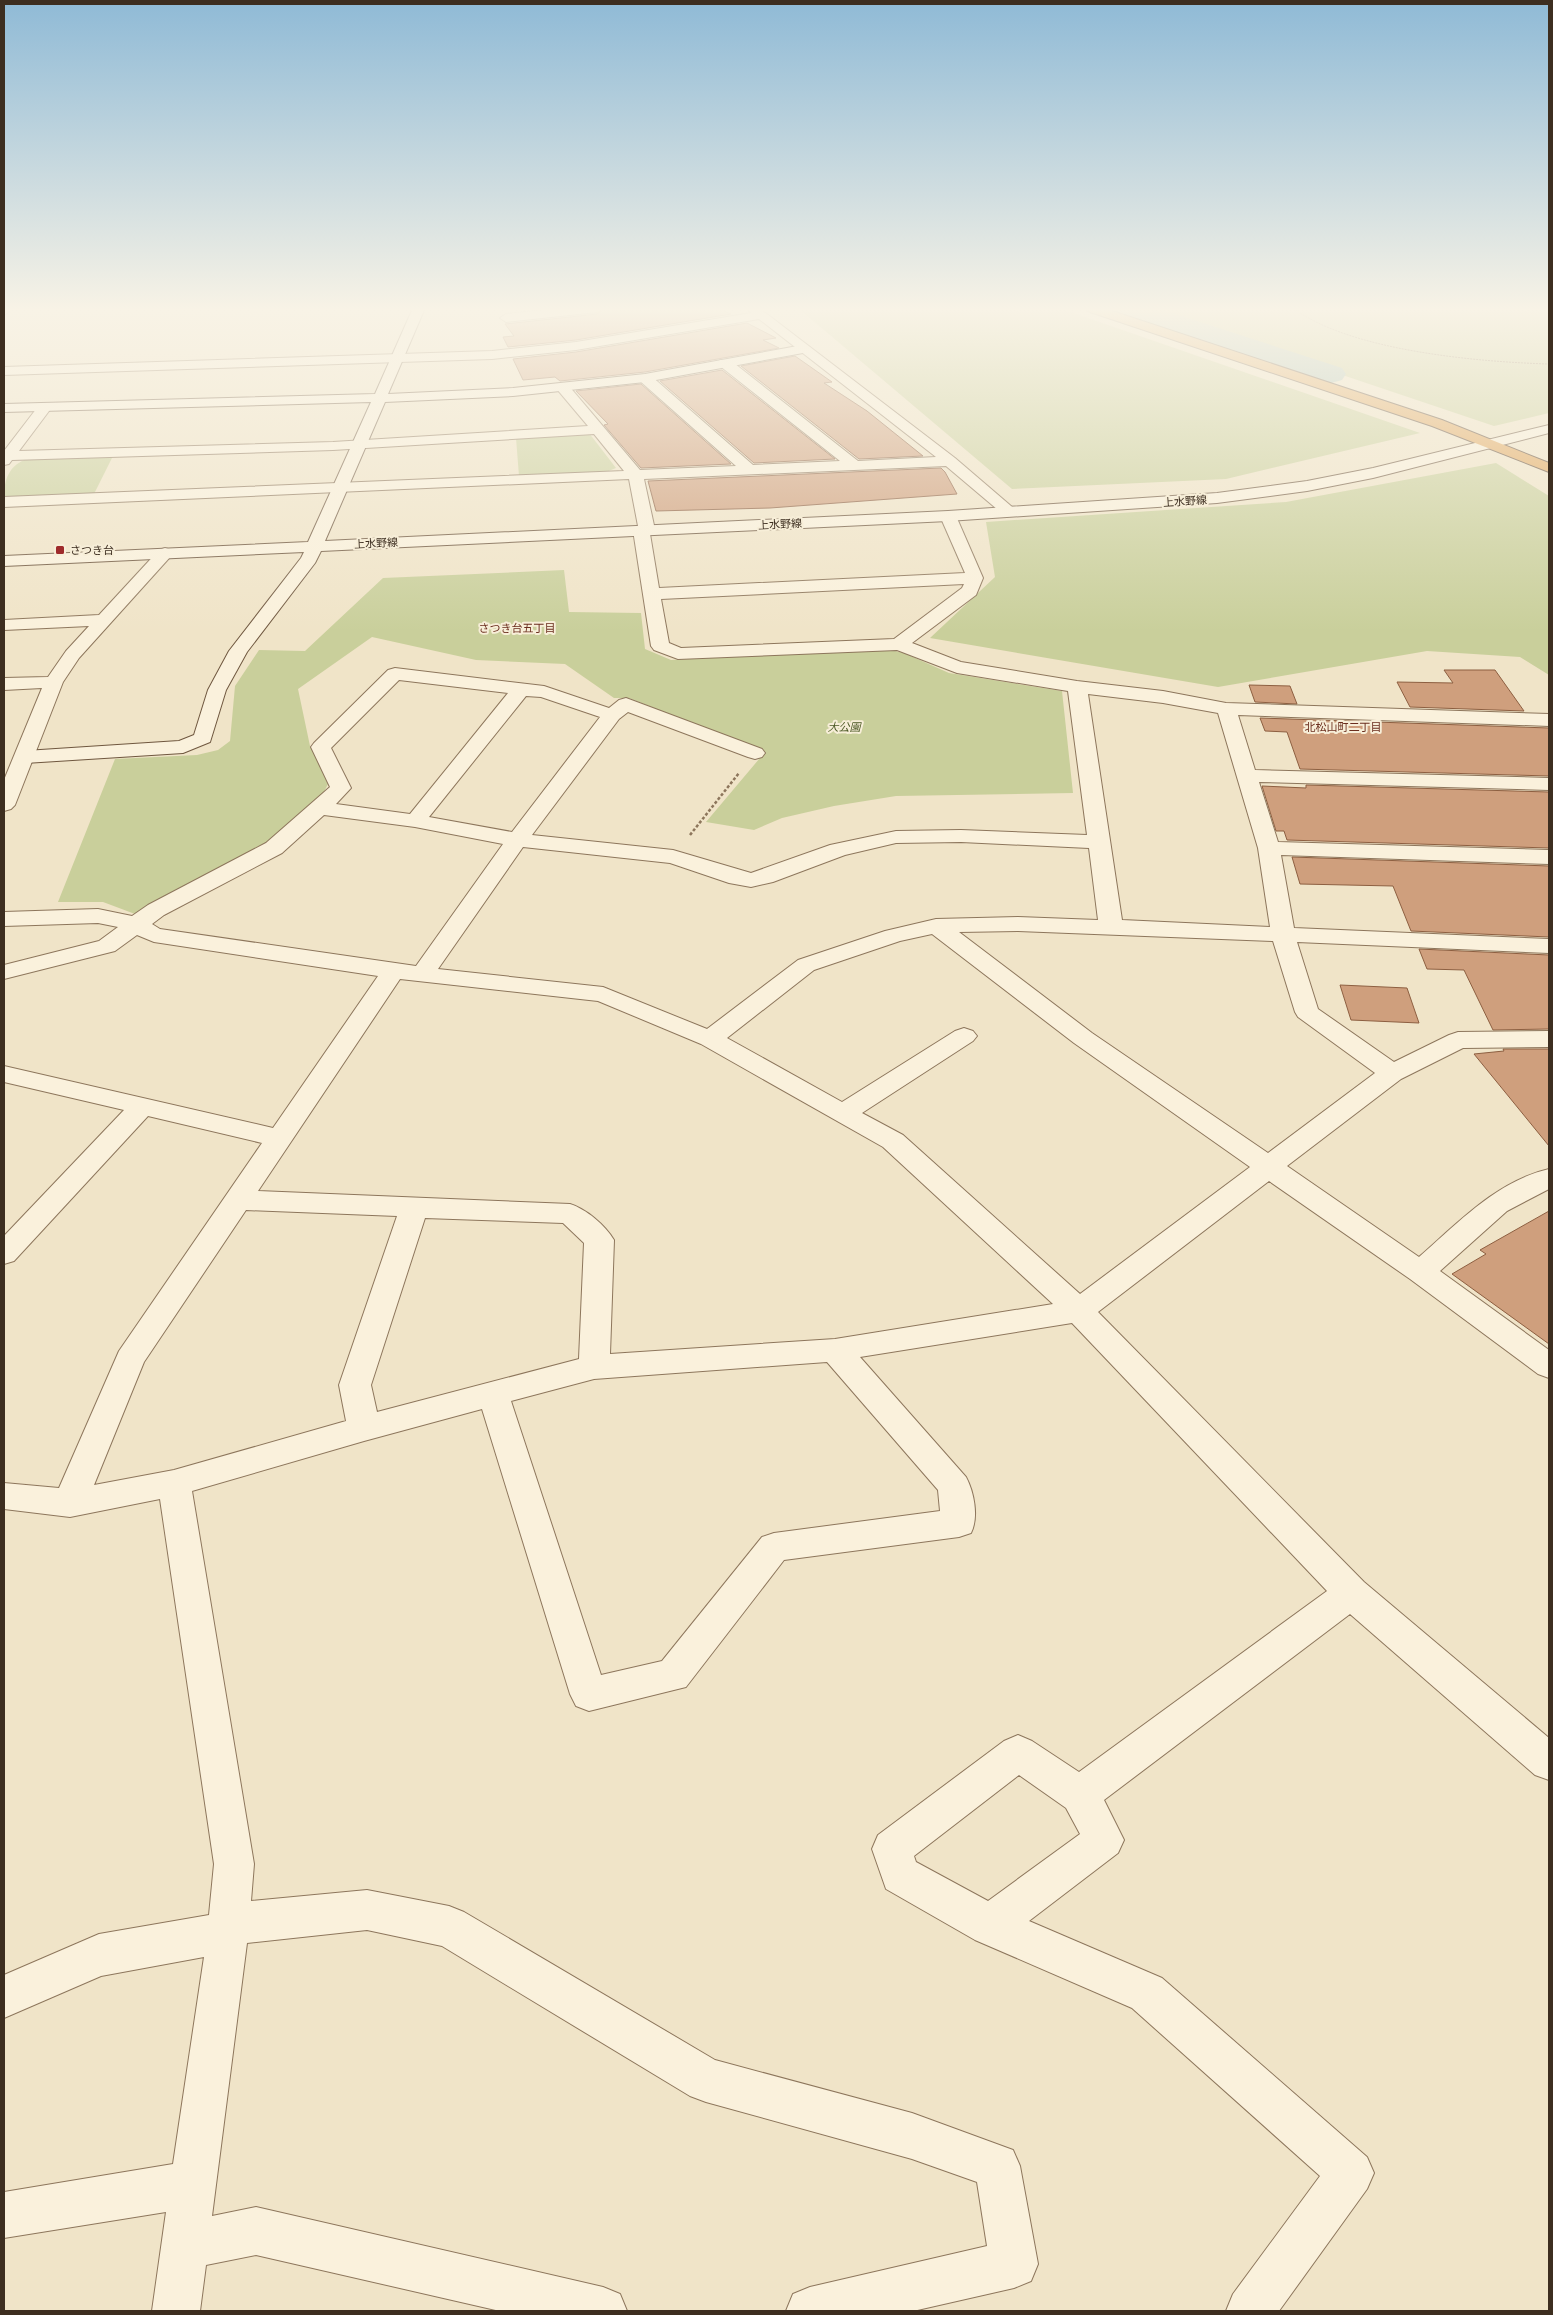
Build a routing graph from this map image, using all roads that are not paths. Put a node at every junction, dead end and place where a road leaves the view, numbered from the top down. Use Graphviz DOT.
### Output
graph roads {
  1 [pos="38,416"];
  2 [pos="371,416"];
  3 [pos="585,416"];
  4 [pos="688,416"];
  5 [pos="793,416"];
  6 [pos="891,416"];
  7 [pos="1414,416"];
  8 [pos="1549,429"];
  9 [pos="597,430"];
  10 [pos="357,444"];
  11 [pos="1488,444"];
  12 [pos="6,457"];
  13 [pos="950,461"];
  14 [pos="853,464"];
  15 [pos="1549,468"];
  16 [pos="749,470"];
  17 [pos="635,474"];
  18 [pos="340,487"];
  19 [pos="4,502"];
  20 [pos="1010,512"];
  21 [pos="948,516"];
  22 [pos="644,530"];
  23 [pos="316,545"];
  24 [pos="165,553"];
  25 [pos="4,561"];
  26 [pos="975,578"];
  27 [pos="651,594"];
  28 [pos="105,620"];
  29 [pos="4,625"];
  30 [pos="899,644"];
  31 [pos="54,682"];
  32 [pos="4,684"];
  33 [pos="1077,687"];
  34 [pos="522,688"];
  35 [pos="1226,709"];
  36 [pos="612,715"];
  37 [pos="1549,720"];
  38 [pos="755,753"];
  39 [pos="25,757"];
  40 [pos="4,758"];
  41 [pos="1246,776"];
  42 [pos="1549,784"];
  43 [pos="4,805"];
  44 [pos="320,808"];
  45 [pos="415,821"];
  46 [pos="517,840"];
  47 [pos="1100,842"];
  48 [pos="1269,848"];
  49 [pos="1549,857"];
  50 [pos="4,920"];
  51 [pos="136,924"];
  52 [pos="936,926"];
  53 [pos="1111,927"];
  54 [pos="1283,934"];
  55 [pos="1549,946"];
  56 [pos="394,971"];
  57 [pos="4,972"];
  58 [pos="423,973"];
  59 [pos="964,1036"];
  60 [pos="710,1039"];
  61 [pos="1549,1039"];
  62 [pos="1392,1074"];
  63 [pos="4,1075"];
  64 [pos="143,1106"];
  65 [pos="843,1113"];
  66 [pos="278,1138"];
  67 [pos="1267,1168"];
  68 [pos="1549,1178"];
  69 [pos="238,1200"];
  70 [pos="414,1208"];
  71 [pos="4,1254"];
  72 [pos="1420,1272"];
  73 [pos="1079,1311"];
  74 [pos="834,1350"];
  75 [pos="1549,1366"];
  76 [pos="594,1367"];
  77 [pos="493,1394"];
  78 [pos="364,1428"];
  79 [pos="174,1483"];
  80 [pos="4,1496"];
  81 [pos="70,1503"];
  82 [pos="1351,1593"];
  83 [pos="1549,1762"];
  84 [pos="1080,1795"];
  85 [pos="990,1925"];
  86 [pos="228,1928"];
  87 [pos="4,1997"];
  88 [pos="194,2184"];
  89 [pos="4,2215"];
  90 [pos="186,2245"];
  91 [pos="176,2311"];
  92 [pos="604,2311"];
  93 [pos="810,2311"];
  94 [pos="1250,2311"];
  1 -- 12 [label="street"];
  2 -- 10 [label="street"];
  3 -- 9 [label="street"];
  4 -- 16 [label="street"];
  5 -- 14 [label="street"];
  6 -- 13 [label="street"];
  7 -- 11 [label="highway"];
  8 -- 11 [label="street, 上水野線"];
  9 -- 10 [label="street"];
  9 -- 17 [label="street"];
  10 -- 12 [label="street"];
  10 -- 18 [label="street"];
  11 -- 15 [label="highway"];
  11 -- 20 [label="street, 上水野線"];
  13 -- 14 [label="street"];
  13 -- 20 [label="street"];
  14 -- 16 [label="street"];
  16 -- 17 [label="street"];
  17 -- 18 [label="street"];
  17 -- 22 [label="street"];
  18 -- 19 [label="street"];
  18 -- 23 [label="street"];
  20 -- 21 [label="street, 上水野線"];
  21 -- 22 [label="street, 上水野線"];
  21 -- 26 [label="street"];
  22 -- 23 [label="street, 上水野線"];
  22 -- 27 [label="street"];
  23 -- 24 [label="street, 上水野線"];
  23 -- 39 [label="street"];
  24 -- 25 [label="street, 上水野線"];
  24 -- 28 [label="street"];
  26 -- 27 [label="street"];
  26 -- 30 [label="street"];
  27 -- 30 [label="street"];
  28 -- 29 [label="street"];
  28 -- 31 [label="street"];
  30 -- 33 [label="street"];
  31 -- 32 [label="street"];
  31 -- 39 [label="street"];
  33 -- 35 [label="street"];
  33 -- 47 [label="street"];
  34 -- 36 [label="street"];
  34 -- 44 [label="street"];
  34 -- 45 [label="street"];
  35 -- 37 [label="street"];
  35 -- 41 [label="street"];
  36 -- 38 [label="street"];
  36 -- 46 [label="street"];
  39 -- 40 [label="street"];
  39 -- 43 [label="street"];
  41 -- 42 [label="street"];
  41 -- 48 [label="street"];
  44 -- 45 [label="street"];
  44 -- 51 [label="street"];
  45 -- 46 [label="street"];
  46 -- 47 [label="street"];
  46 -- 58 [label="street"];
  47 -- 53 [label="street"];
  48 -- 49 [label="street"];
  48 -- 54 [label="street"];
  50 -- 51 [label="street"];
  51 -- 56 [label="street"];
  51 -- 57 [label="street"];
  52 -- 53 [label="street"];
  52 -- 60 [label="street"];
  52 -- 67 [label="street"];
  53 -- 54 [label="street"];
  54 -- 55 [label="street"];
  54 -- 62 [label="street"];
  56 -- 58 [label="street"];
  56 -- 66 [label="street"];
  58 -- 60 [label="street"];
  59 -- 65 [label="street"];
  60 -- 65 [label="street"];
  61 -- 62 [label="street"];
  62 -- 67 [label="street"];
  63 -- 64 [label="street"];
  64 -- 66 [label="street"];
  64 -- 71 [label="street"];
  65 -- 73 [label="street"];
  66 -- 69 [label="street"];
  67 -- 72 [label="street"];
  67 -- 73 [label="street"];
  68 -- 72 [label="street"];
  69 -- 70 [label="street"];
  69 -- 81 [label="street"];
  70 -- 76 [label="street"];
  70 -- 78 [label="street"];
  72 -- 75 [label="street"];
  73 -- 74 [label="street"];
  73 -- 82 [label="street"];
  74 -- 76 [label="street"];
  74 -- 77 [label="street"];
  76 -- 77 [label="street"];
  77 -- 78 [label="street"];
  78 -- 79 [label="street"];
  79 -- 81 [label="street"];
  79 -- 86 [label="street"];
  80 -- 81 [label="street"];
  82 -- 83 [label="street"];
  82 -- 84 [label="street"];
  84 -- 85 [label="street"];
  84 -- 85 [label="street"];
  85 -- 94 [label="street"];
  86 -- 87 [label="street"];
  86 -- 88 [label="street"];
  86 -- 93 [label="street"];
  88 -- 89 [label="street"];
  88 -- 90 [label="street"];
  90 -- 91 [label="street"];
  90 -- 92 [label="street"];
}
